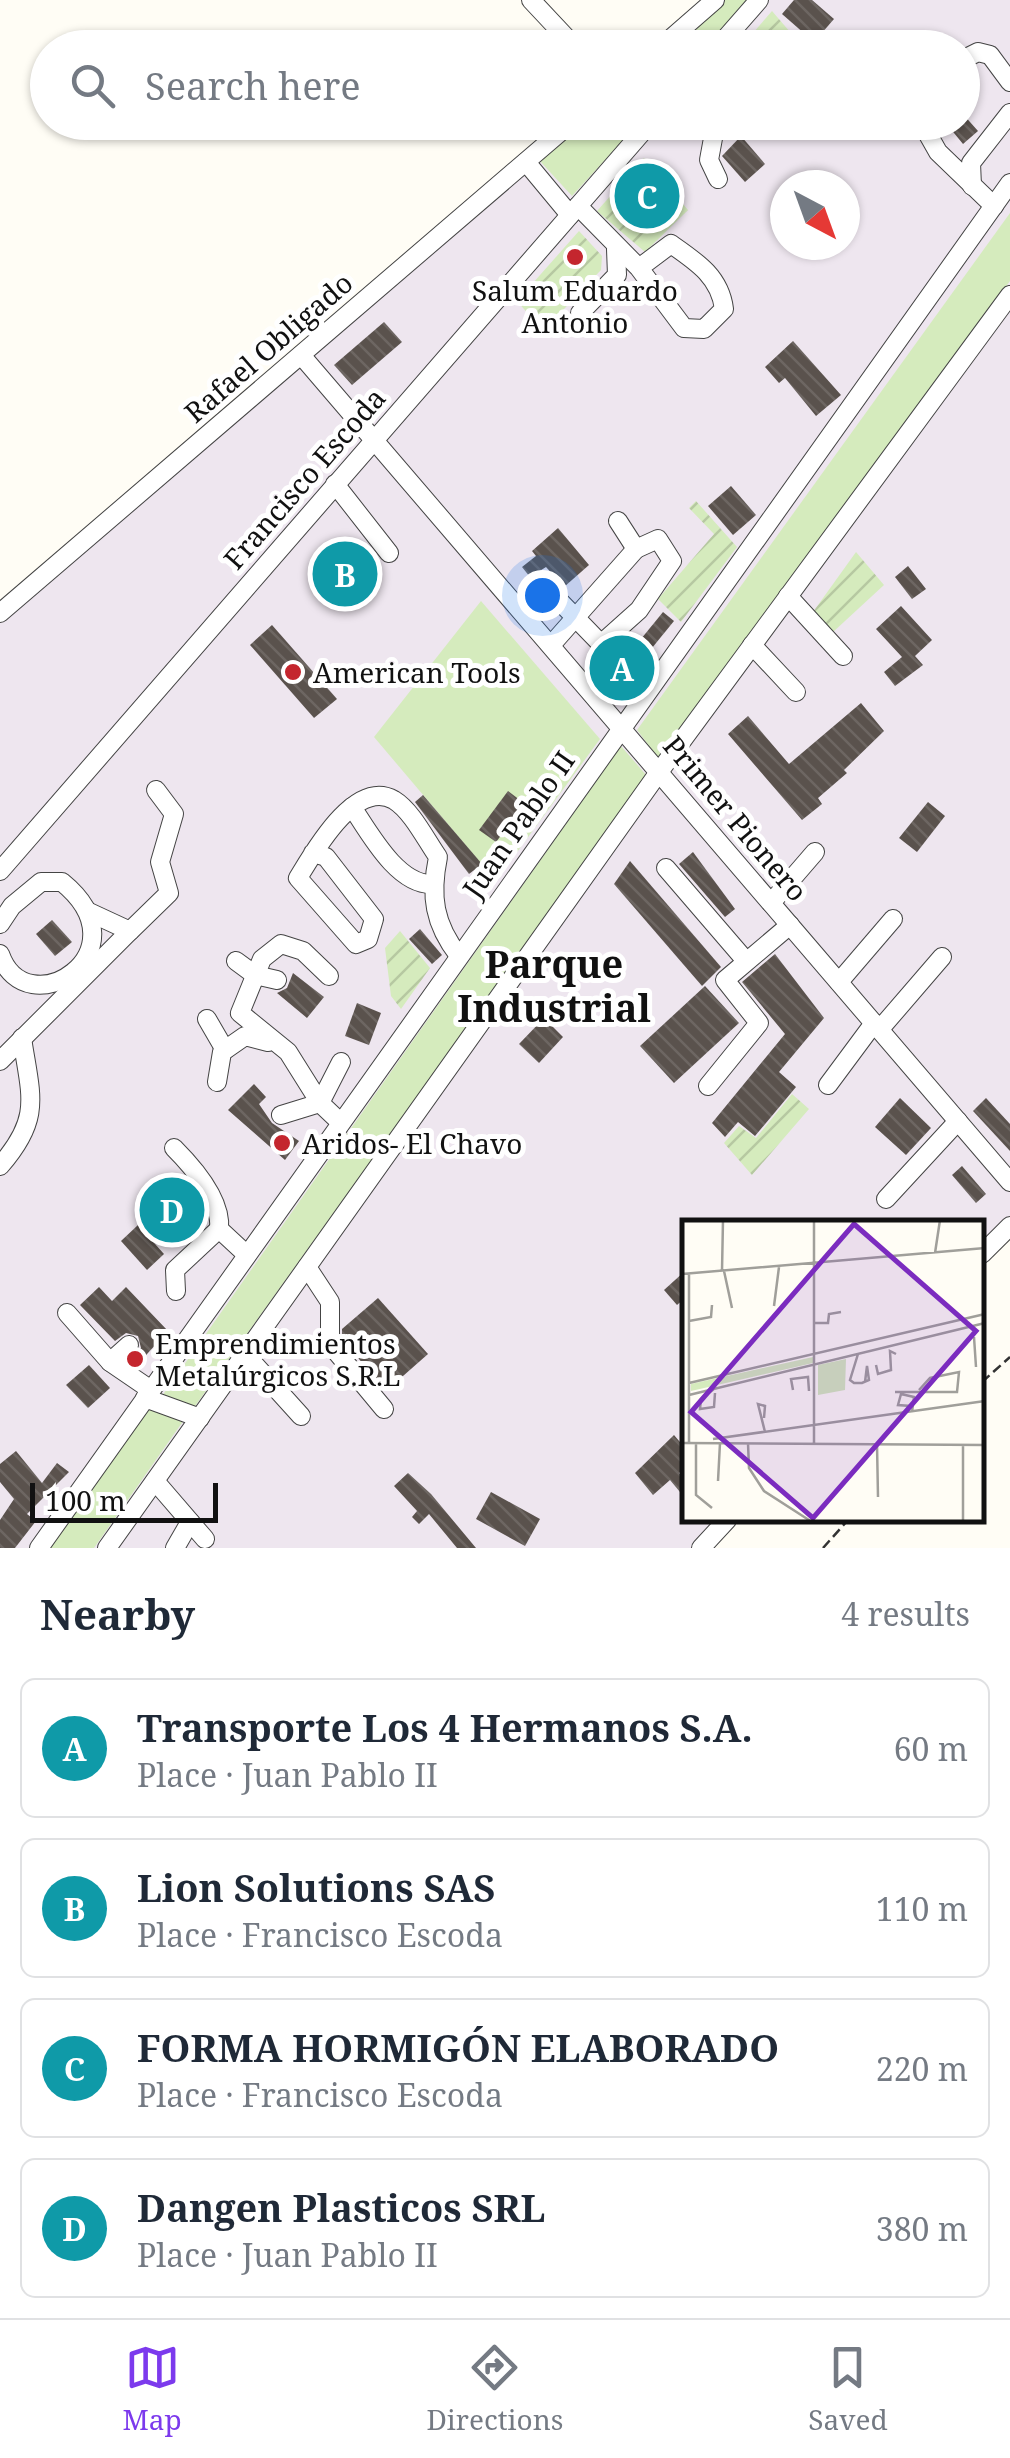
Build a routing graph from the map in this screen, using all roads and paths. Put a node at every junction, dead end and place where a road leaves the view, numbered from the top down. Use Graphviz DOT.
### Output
graph roads {
  1 [pos="531,0"];
  2 [pos="715,0"];
  3 [pos="758,0"];
  4 [pos="559,30"];
  5 [pos="681,30"];
  6 [pos="732,30"];
  7 [pos="980,52"];
  8 [pos="1010,82"];
  9 [pos="1010,113"];
  10 [pos="551,140"];
  11 [pos="635,140"];
  12 [pos="713,140"];
  13 [pos="931,140"];
  14 [pos="526,162"];
  15 [pos="718,179"];
  16 [pos="1010,184"];
  17 [pos="972,186"];
  18 [pos="994,206"];
  19 [pos="574,210"];
  20 [pos="616,249"];
  21 [pos="638,268"];
  22 [pos="1010,295"];
  23 [pos="580,313"];
  24 [pos="301,355"];
  25 [pos="375,437"];
  26 [pos="334,484"];
  27 [pos="618,521"];
  28 [pos="636,549"];
  29 [pos="389,552"];
  30 [pos="541,582"];
  31 [pos="788,596"];
  32 [pos="0,612"];
  33 [pos="577,616"];
  34 [pos="552,644"];
  35 [pos="752,645"];
  36 [pos="842,656"];
  37 [pos="796,692"];
  38 [pos="622,726"];
  39 [pos="659,772"];
  40 [pos="156,790"];
  41 [pos="352,807"];
  42 [pos="814,852"];
  43 [pos="313,854"];
  44 [pos="666,868"];
  45 [pos="0,871"];
  46 [pos="433,884"];
  47 [pos="771,902"];
  48 [pos="89,912"];
  49 [pos="893,919"];
  50 [pos="0,924"];
  51 [pos="790,925"];
  52 [pos="130,931"];
  53 [pos="0,954"];
  54 [pos="458,956"];
  55 [pos="942,957"];
  56 [pos="236,961"];
  57 [pos="746,962"];
  58 [pos="255,975"];
  59 [pos="329,976"];
  60 [pos="277,980"];
  61 [pos="839,982"];
  62 [pos="36,985"];
  63 [pos="45,1016"];
  64 [pos="207,1019"];
  65 [pos="877,1026"];
  66 [pos="22,1038"];
  67 [pos="278,1045"];
  68 [pos="225,1050"];
  69 [pos="0,1061"];
  70 [pos="341,1062"];
  71 [pos="217,1082"];
  72 [pos="828,1085"];
  73 [pos="708,1086"];
  74 [pos="320,1103"];
  75 [pos="281,1114"];
  76 [pos="958,1121"];
  77 [pos="340,1122"];
  78 [pos="174,1148"];
  79 [pos="0,1166"];
  80 [pos="1010,1182"];
  81 [pos="886,1199"];
  82 [pos="1010,1226"];
  83 [pos="219,1230"];
  84 [pos="985,1251"];
  85 [pos="247,1254"];
  86 [pos="307,1267"];
  87 [pos="176,1291"];
  88 [pos="67,1313"];
  89 [pos="129,1345"];
  90 [pos="245,1354"];
  91 [pos="1010,1356"];
  92 [pos="110,1362"];
  93 [pos="985,1379"];
  94 [pos="148,1394"];
  95 [pos="384,1409"];
  96 [pos="300,1416"];
  97 [pos="200,1418"];
  98 [pos="155,1481"];
  99 [pos="190,1522"];
  100 [pos="724,1523"];
  101 [pos="845,1523"];
  102 [pos="205,1539"];
  103 [pos="39,1548"];
  104 [pos="108,1548"];
  105 [pos="175,1548"];
  106 [pos="701,1548"];
  107 [pos="823,1548"];
  1 -- 4 [label="street"];
  2 -- 5 [label="street"];
  3 -- 6 [label="street"];
  7 -- 8 [label="street"];
  9 -- 17 [label="street"];
  10 -- 14 [label="street, Rafael Obligado"];
  11 -- 19 [label="street, Francisco Escoda"];
  12 -- 15 [label="street"];
  13 -- 17 [label="street"];
  14 -- 19 [label="street"];
  14 -- 24 [label="street, Rafael Obligado"];
  16 -- 18 [label="street, Juan Pablo II"];
  17 -- 18 [label="street"];
  18 -- 38 [label="street, Juan Pablo II"];
  19 -- 20 [label="street"];
  19 -- 25 [label="street, Francisco Escoda"];
  20 -- 21 [label="street"];
  20 -- 23 [label="street"];
  21 -- 21 [label="street"];
  22 -- 31 [label="street"];
  24 -- 25 [label="street, Primer Pionero"];
  24 -- 32 [label="street, Rafael Obligado"];
  25 -- 26 [label="street, Francisco Escoda"];
  25 -- 34 [label="street, Primer Pionero"];
  26 -- 29 [label="street"];
  26 -- 45 [label="street, Francisco Escoda"];
  27 -- 28 [label="street"];
  28 -- 33 [label="street"];
  28 -- 33 [label="street"];
  30 -- 33 [label="street"];
  31 -- 35 [label="street"];
  31 -- 36 [label="street"];
  33 -- 34 [label="street"];
  34 -- 38 [label="street, Primer Pionero"];
  35 -- 37 [label="street"];
  35 -- 39 [label="street"];
  38 -- 39 [label="street, Primer Pionero"];
  38 -- 54 [label="street, Juan Pablo II"];
  39 -- 47 [label="street, Primer Pionero"];
  39 -- 86 [label="street"];
  40 -- 52 [label="street"];
  41 -- 43 [label="street"];
  41 -- 46 [label="street"];
  41 -- 46 [label="street"];
  42 -- 47 [label="street"];
  43 -- 43 [label="street"];
  44 -- 57 [label="street"];
  46 -- 54 [label="street"];
  47 -- 51 [label="street, Primer Pionero"];
  48 -- 50 [label="street"];
  48 -- 52 [label="street"];
  48 -- 62 [label="street"];
  49 -- 61 [label="street"];
  51 -- 57 [label="street"];
  51 -- 61 [label="street, Primer Pionero"];
  52 -- 63 [label="street"];
  53 -- 62 [label="street"];
  54 -- 77 [label="street, Juan Pablo II"];
  55 -- 65 [label="street"];
  56 -- 58 [label="street"];
  57 -- 73 [label="street"];
  58 -- 59 [label="street"];
  58 -- 60 [label="street"];
  58 -- 67 [label="street"];
  61 -- 65 [label="street, Primer Pionero"];
  62 -- 63 [label="street"];
  63 -- 66 [label="street"];
  64 -- 68 [label="street"];
  65 -- 72 [label="street"];
  65 -- 76 [label="street, Primer Pionero"];
  66 -- 69 [label="street"];
  66 -- 79 [label="street"];
  67 -- 68 [label="street"];
  67 -- 74 [label="street"];
  68 -- 71 [label="street"];
  70 -- 74 [label="street"];
  74 -- 75 [label="street"];
  74 -- 77 [label="street"];
  76 -- 80 [label="street, Primer Pionero"];
  76 -- 81 [label="street"];
  77 -- 85 [label="street, Juan Pablo II"];
  78 -- 83 [label="street"];
  82 -- 84 [label="street"];
  83 -- 85 [label="street"];
  83 -- 87 [label="street"];
  85 -- 94 [label="street, Juan Pablo II"];
  86 -- 90 [label="street"];
  86 -- 95 [label="street"];
  88 -- 92 [label="street"];
  89 -- 92 [label="street"];
  90 -- 96 [label="street"];
  90 -- 97 [label="street"];
  91 -- 93 [label="path"];
  92 -- 94 [label="street"];
  94 -- 97 [label="street"];
  94 -- 103 [label="street, Juan Pablo II"];
  97 -- 98 [label="street"];
  98 -- 99 [label="street"];
  98 -- 104 [label="street"];
  99 -- 102 [label="street"];
  99 -- 105 [label="street"];
  100 -- 106 [label="street"];
  101 -- 107 [label="path"];
}
